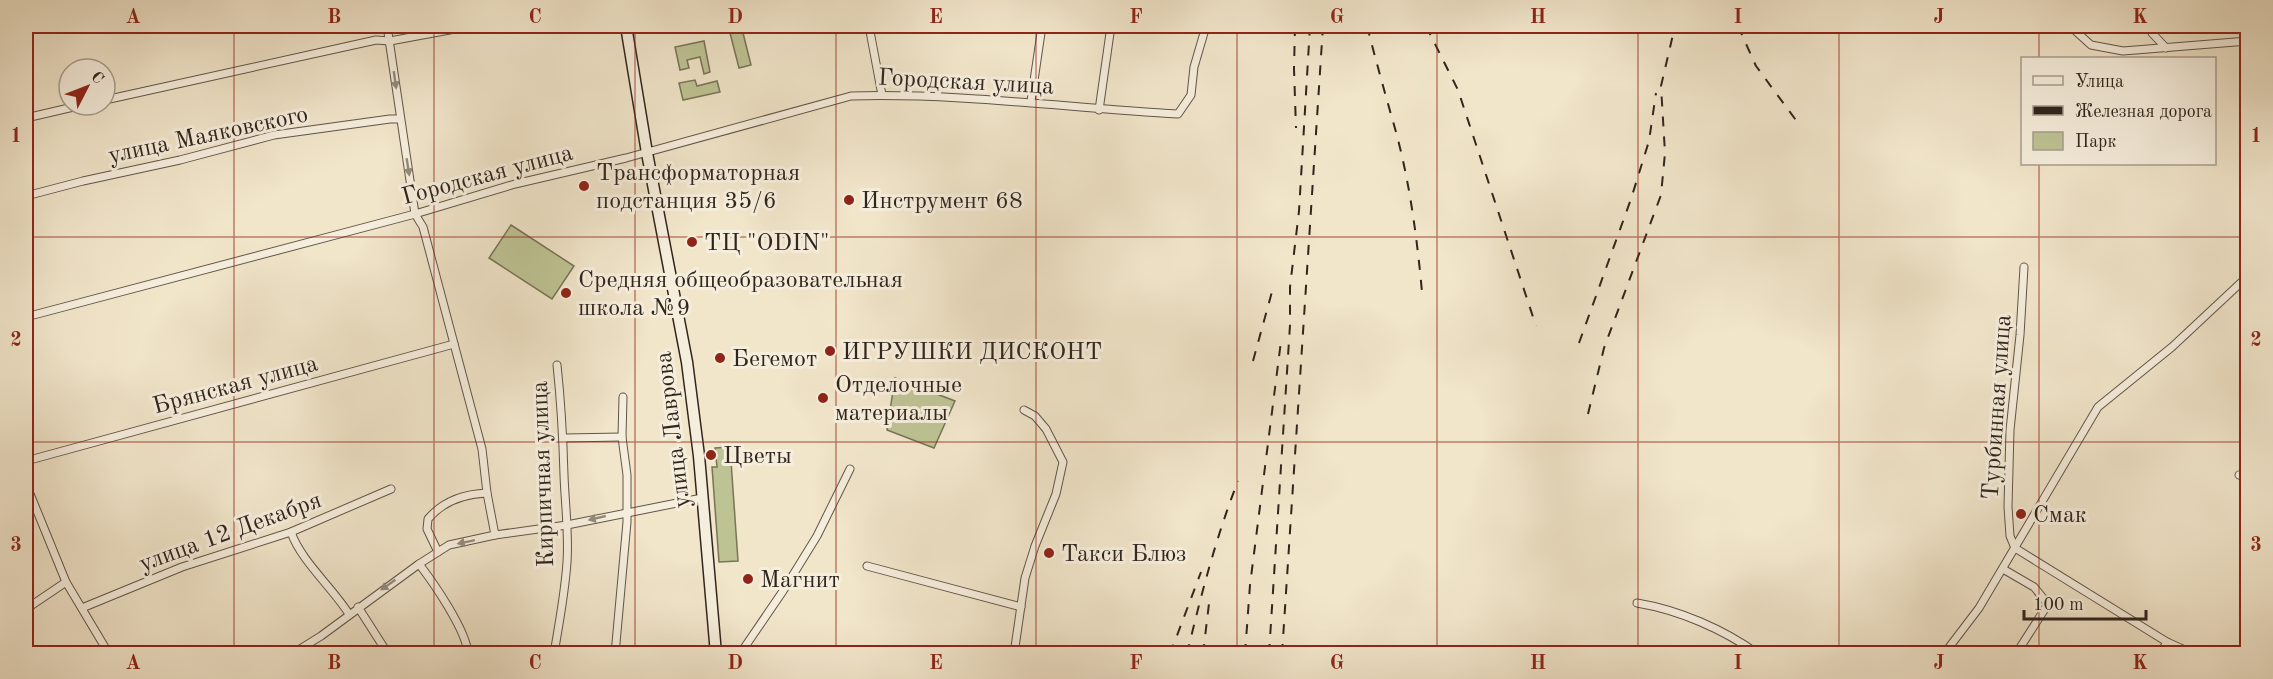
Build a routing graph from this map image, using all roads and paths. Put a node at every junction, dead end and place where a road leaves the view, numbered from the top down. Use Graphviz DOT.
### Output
graph roads {
  1 [pos="387,26"];
  2 [pos="471,26"];
  3 [pos="626,26"];
  4 [pos="869,26"];
  5 [pos="1042,26"];
  6 [pos="1112,26"];
  7 [pos="1206,26"];
  8 [pos="2070,26"];
  9 [pos="2149,26"];
  10 [pos="390,41"];
  11 [pos="2247,41"];
  12 [pos="2166,48"];
  13 [pos="882,95"];
  14 [pos="117,97"];
  15 [pos="1031,101"];
  16 [pos="1099,110"];
  17 [pos="57,111"];
  18 [pos="26,118"];
  19 [pos="400,119"];
  20 [pos="647,153"];
  21 [pos="26,196"];
  22 [pos="415,214"];
  23 [pos="2024,267"];
  24 [pos="2247,276"];
  25 [pos="26,317"];
  26 [pos="454,344"];
  27 [pos="557,365"];
  28 [pos="623,398"];
  29 [pos="1024,410"];
  30 [pos="621,437"];
  31 [pos="564,438"];
  32 [pos="26,461"];
  33 [pos="850,470"];
  34 [pos="2239,475"];
  35 [pos="2247,478"];
  36 [pos="26,484"];
  37 [pos="391,489"];
  38 [pos="487,493"];
  39 [pos="702,498"];
  40 [pos="627,511"];
  41 [pos="567,525"];
  42 [pos="291,532"];
  43 [pos="495,535"];
  44 [pos="2015,548"];
  45 [pos="438,552"];
  46 [pos="419,564"];
  47 [pos="867,566"];
  48 [pos="2003,569"];
  49 [pos="66,582"];
  50 [pos="1637,603"];
  51 [pos="358,607"];
  52 [pos="82,608"];
  53 [pos="1021,608"];
  54 [pos="26,609"];
  55 [pos="349,614"];
  56 [pos="2167,642"];
  57 [pos="2247,642"];
  58 [pos="301,651"];
  59 [pos="109,654"];
  60 [pos="292,654"];
  61 [pos="388,654"];
  62 [pos="468,654"];
  63 [pos="554,654"];
  64 [pos="615,654"];
  65 [pos="716,654"];
  66 [pos="740,654"];
  67 [pos="1014,654"];
  68 [pos="1758,654"];
  69 [pos="1944,654"];
  70 [pos="2016,654"];
  71 [pos="2160,654"];
  72 [pos="2194,654"];
  73 [pos="2242,654"];
  1 -- 10 [label="street"];
  2 -- 10 [label="street"];
  3 -- 20 [label="main road, улица Лаврова"];
  4 -- 13 [label="street"];
  5 -- 15 [label="street"];
  6 -- 16 [label="street"];
  7 -- 16 [label="street, Городская улица"];
  8 -- 12 [label="street"];
  9 -- 12 [label="street"];
  10 -- 14 [label="street"];
  10 -- 19 [label="street, one-way"];
  11 -- 12 [label="street"];
  13 -- 15 [label="street, Городская улица"];
  13 -- 20 [label="street, Городская улица"];
  15 -- 16 [label="street, Городская улица"];
  17 -- 18 [label="street"];
  19 -- 21 [label="street, улица Маяковского"];
  19 -- 22 [label="street, one-way"];
  20 -- 22 [label="street, Городская улица"];
  20 -- 39 [label="main road, улица Лаврова"];
  22 -- 25 [label="street, Городская улица"];
  22 -- 26 [label="street"];
  23 -- 44 [label="street, Турбинная улица"];
  24 -- 44 [label="street"];
  26 -- 32 [label="street, Брянская улица"];
  26 -- 38 [label="street"];
  27 -- 31 [label="street, Кирпичная улица"];
  28 -- 30 [label="street"];
  29 -- 53 [label="street"];
  30 -- 31 [label="street"];
  30 -- 40 [label="street"];
  31 -- 41 [label="street, Кирпичная улица"];
  33 -- 66 [label="street"];
  34 -- 35 [label="street"];
  36 -- 49 [label="street"];
  37 -- 42 [label="street, улица 12 Декабря"];
  38 -- 43 [label="street"];
  38 -- 45 [label="street"];
  39 -- 40 [label="street"];
  39 -- 65 [label="main road, улица Лаврова"];
  40 -- 41 [label="street, one-way"];
  40 -- 64 [label="street"];
  41 -- 43 [label="street"];
  41 -- 63 [label="street, Кирпичная улица"];
  42 -- 52 [label="street, улица 12 Декабря"];
  42 -- 55 [label="street"];
  43 -- 45 [label="street, one-way"];
  44 -- 48 [label="street"];
  44 -- 56 [label="street"];
  45 -- 46 [label="street"];
  46 -- 51 [label="street, one-way"];
  46 -- 62 [label="street"];
  47 -- 53 [label="street"];
  48 -- 69 [label="street"];
  48 -- 70 [label="street"];
  49 -- 52 [label="street"];
  49 -- 54 [label="street"];
  50 -- 68 [label="street"];
  51 -- 55 [label="street"];
  51 -- 61 [label="street"];
  52 -- 59 [label="street"];
  53 -- 67 [label="street"];
  55 -- 58 [label="street"];
  56 -- 71 [label="street"];
  56 -- 72 [label="street"];
  57 -- 73 [label="street"];
  58 -- 60 [label="street"];
}
